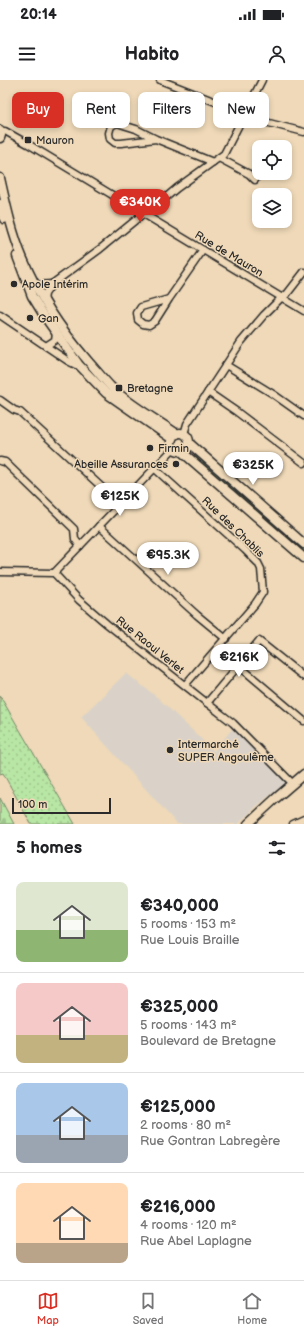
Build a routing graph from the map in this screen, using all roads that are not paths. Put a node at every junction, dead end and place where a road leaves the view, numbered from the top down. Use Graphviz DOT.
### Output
graph roads {
  1 [pos="160,80"];
  2 [pos="262,80"];
  3 [pos="256,92"];
  4 [pos="213,101"];
  5 [pos="269,123"];
  6 [pos="237,128"];
  7 [pos="304,132"];
  8 [pos="0,133"];
  9 [pos="156,139"];
  10 [pos="216,160"];
  11 [pos="252,177"];
  12 [pos="0,178"];
  13 [pos="0,204"];
  14 [pos="144,214"];
  15 [pos="2,215"];
  16 [pos="203,250"];
  17 [pos="304,272"];
  18 [pos="52,284"];
  19 [pos="36,285"];
  20 [pos="281,298"];
  21 [pos="169,299"];
  22 [pos="44,301"];
  23 [pos="304,312"];
  24 [pos="0,315"];
  25 [pos="56,333"];
  26 [pos="46,346"];
  27 [pos="79,364"];
  28 [pos="226,365"];
  29 [pos="208,392"];
  30 [pos="0,400"];
  31 [pos="304,416"];
  32 [pos="178,436"];
  33 [pos="189,444"];
  34 [pos="177,450"];
  35 [pos="0,461"];
  36 [pos="304,463"];
  37 [pos="154,468"];
  38 [pos="120,504"];
  39 [pos="99,526"];
  40 [pos="304,544"];
  41 [pos="80,546"];
  42 [pos="304,558"];
  43 [pos="0,572"];
  44 [pos="54,573"];
  45 [pos="226,639"];
  46 [pos="238,665"];
  47 [pos="304,678"];
  48 [pos="185,685"];
  49 [pos="207,703"];
  50 [pos="304,721"];
  51 [pos="304,774"];
  52 [pos="293,784"];
  53 [pos="304,819"];
  54 [pos="248,824"];
  55 [pos="292,824"];
  1 -- 4 [label="street"];
  2 -- 3 [label="street"];
  5 -- 7 [label="street"];
  6 -- 10 [label="street"];
  8 -- 14 [label="street, Rue de Mauron"];
  9 -- 9 [label="street"];
  9 -- 10 [label="street"];
  10 -- 11 [label="street"];
  10 -- 14 [label="street"];
  12 -- 19 [label="main road"];
  13 -- 15 [label="main road"];
  14 -- 16 [label="street, Rue de Mauron"];
  14 -- 18 [label="street"];
  15 -- 25 [label="main road"];
  16 -- 20 [label="street, Rue de Mauron"];
  16 -- 21 [label="street"];
  17 -- 20 [label="street"];
  18 -- 19 [label="street"];
  18 -- 22 [label="street"];
  19 -- 22 [label="main road"];
  20 -- 23 [label="street, Rue de Mauron"];
  20 -- 28 [label="street"];
  21 -- 21 [label="street"];
  22 -- 32 [label="main road"];
  24 -- 26 [label="street"];
  25 -- 26 [label="street"];
  25 -- 27 [label="main road"];
  26 -- 27 [label="street"];
  27 -- 32 [label="main road"];
  28 -- 29 [label="street"];
  28 -- 31 [label="street"];
  29 -- 32 [label="street"];
  29 -- 36 [label="street"];
  30 -- 38 [label="street"];
  32 -- 33 [label="main road"];
  32 -- 34 [label="main road"];
  33 -- 34 [label="main road"];
  33 -- 40 [label="main road"];
  34 -- 37 [label="street"];
  34 -- 42 [label="main road"];
  35 -- 41 [label="street"];
  37 -- 38 [label="street"];
  37 -- 45 [label="street, Rue des Chablis"];
  38 -- 39 [label="street"];
  39 -- 41 [label="street"];
  39 -- 45 [label="street"];
  41 -- 44 [label="street"];
  43 -- 44 [label="street"];
  44 -- 48 [label="street, Rue Raoul Verlet"];
  45 -- 48 [label="street, Rue des Chablis"];
  46 -- 47 [label="street"];
  46 -- 49 [label="street"];
  46 -- 50 [label="street"];
  48 -- 49 [label="street, Rue Raoul Verlet"];
  49 -- 52 [label="street, Rue Raoul Verlet"];
  51 -- 52 [label="main road"];
  52 -- 54 [label="main road"];
  53 -- 55 [label="street"];
}
